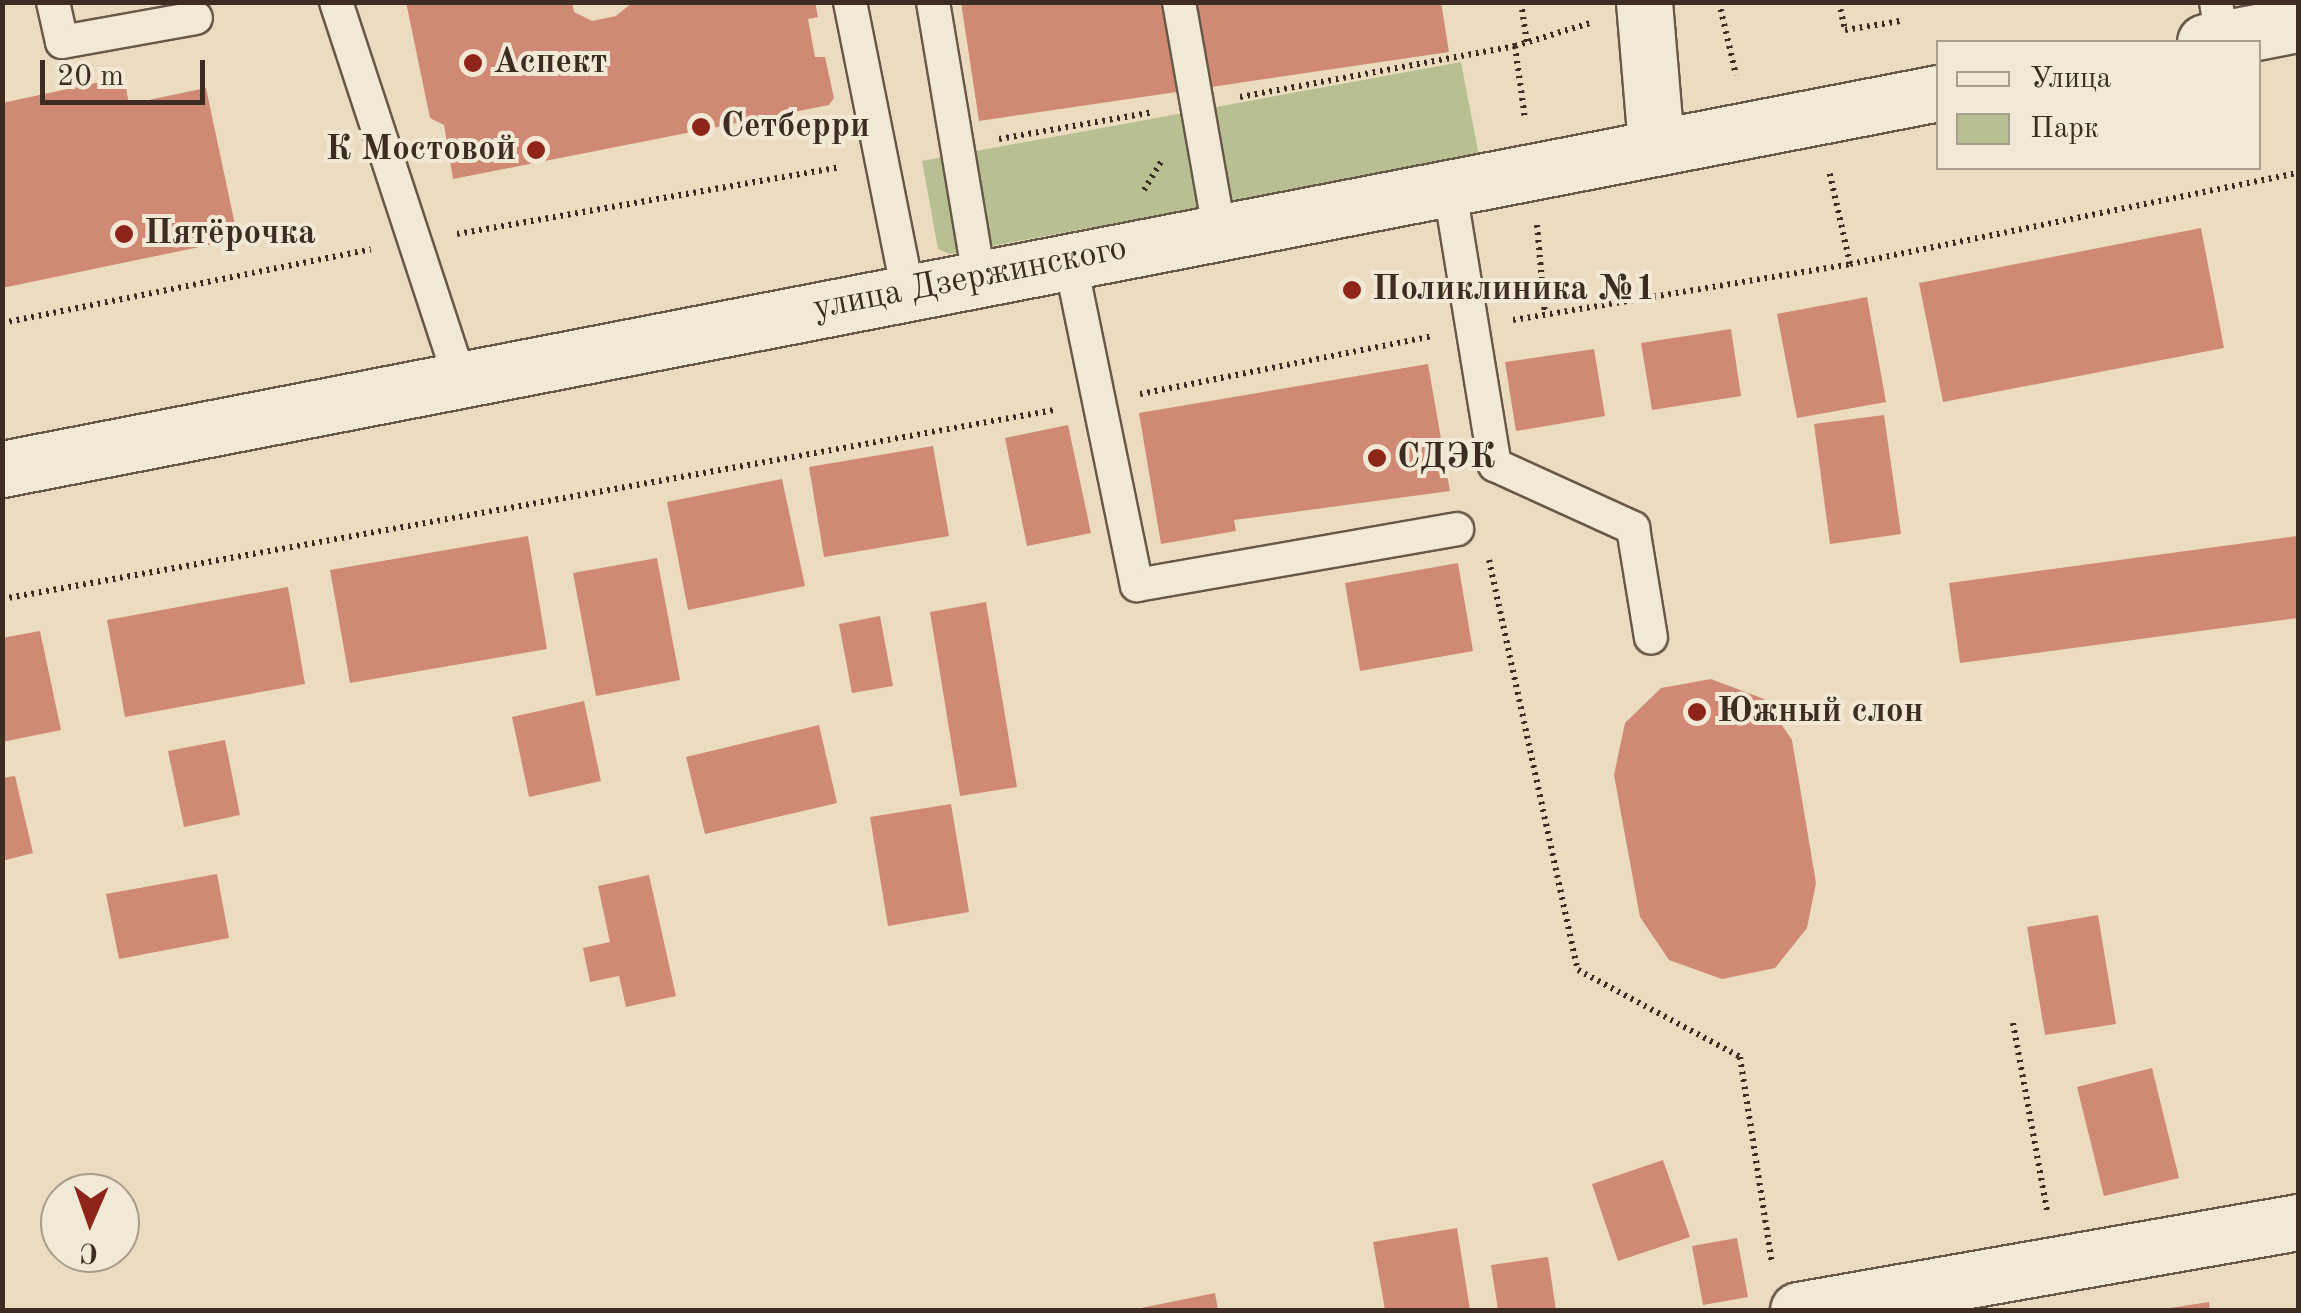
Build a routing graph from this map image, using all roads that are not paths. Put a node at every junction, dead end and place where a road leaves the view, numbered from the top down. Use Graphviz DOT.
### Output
graph roads {
  1 [pos="53,2"];
  2 [pos="336,2"];
  3 [pos="850,2"];
  4 [pos="933,2"];
  5 [pos="1179,2"];
  6 [pos="1644,4"];
  7 [pos="196,18"];
  8 [pos="2298,24"];
  9 [pos="2214,28"];
  10 [pos="1936,93"];
  11 [pos="1656,145"];
  12 [pos="1448,185"];
  13 [pos="1219,229"];
  14 [pos="1070,260"];
  15 [pos="979,278"];
  16 [pos="908,292"];
  17 [pos="460,380"];
  18 [pos="2,469"];
  19 [pos="1457,529"];
  20 [pos="1651,638"];
  21 [pos="2298,1222"];
  22 [pos="1786,1295"];
  1 -- 7 [label="lane"];
  2 -- 17 [label="lane"];
  3 -- 16 [label="lane"];
  4 -- 15 [label="lane"];
  5 -- 13 [label="lane"];
  6 -- 11 [label="street"];
  8 -- 9 [label="street"];
  10 -- 11 [label="street, улица Дзержинского"];
  11 -- 12 [label="street, улица Дзержинского"];
  12 -- 13 [label="street, улица Дзержинского"];
  12 -- 20 [label="lane"];
  13 -- 14 [label="street, улица Дзержинского"];
  14 -- 15 [label="street, улица Дзержинского"];
  14 -- 19 [label="lane"];
  15 -- 16 [label="street, улица Дзержинского"];
  16 -- 17 [label="street, улица Дзержинского"];
  17 -- 18 [label="street, улица Дзержинского"];
  21 -- 22 [label="street"];
}
